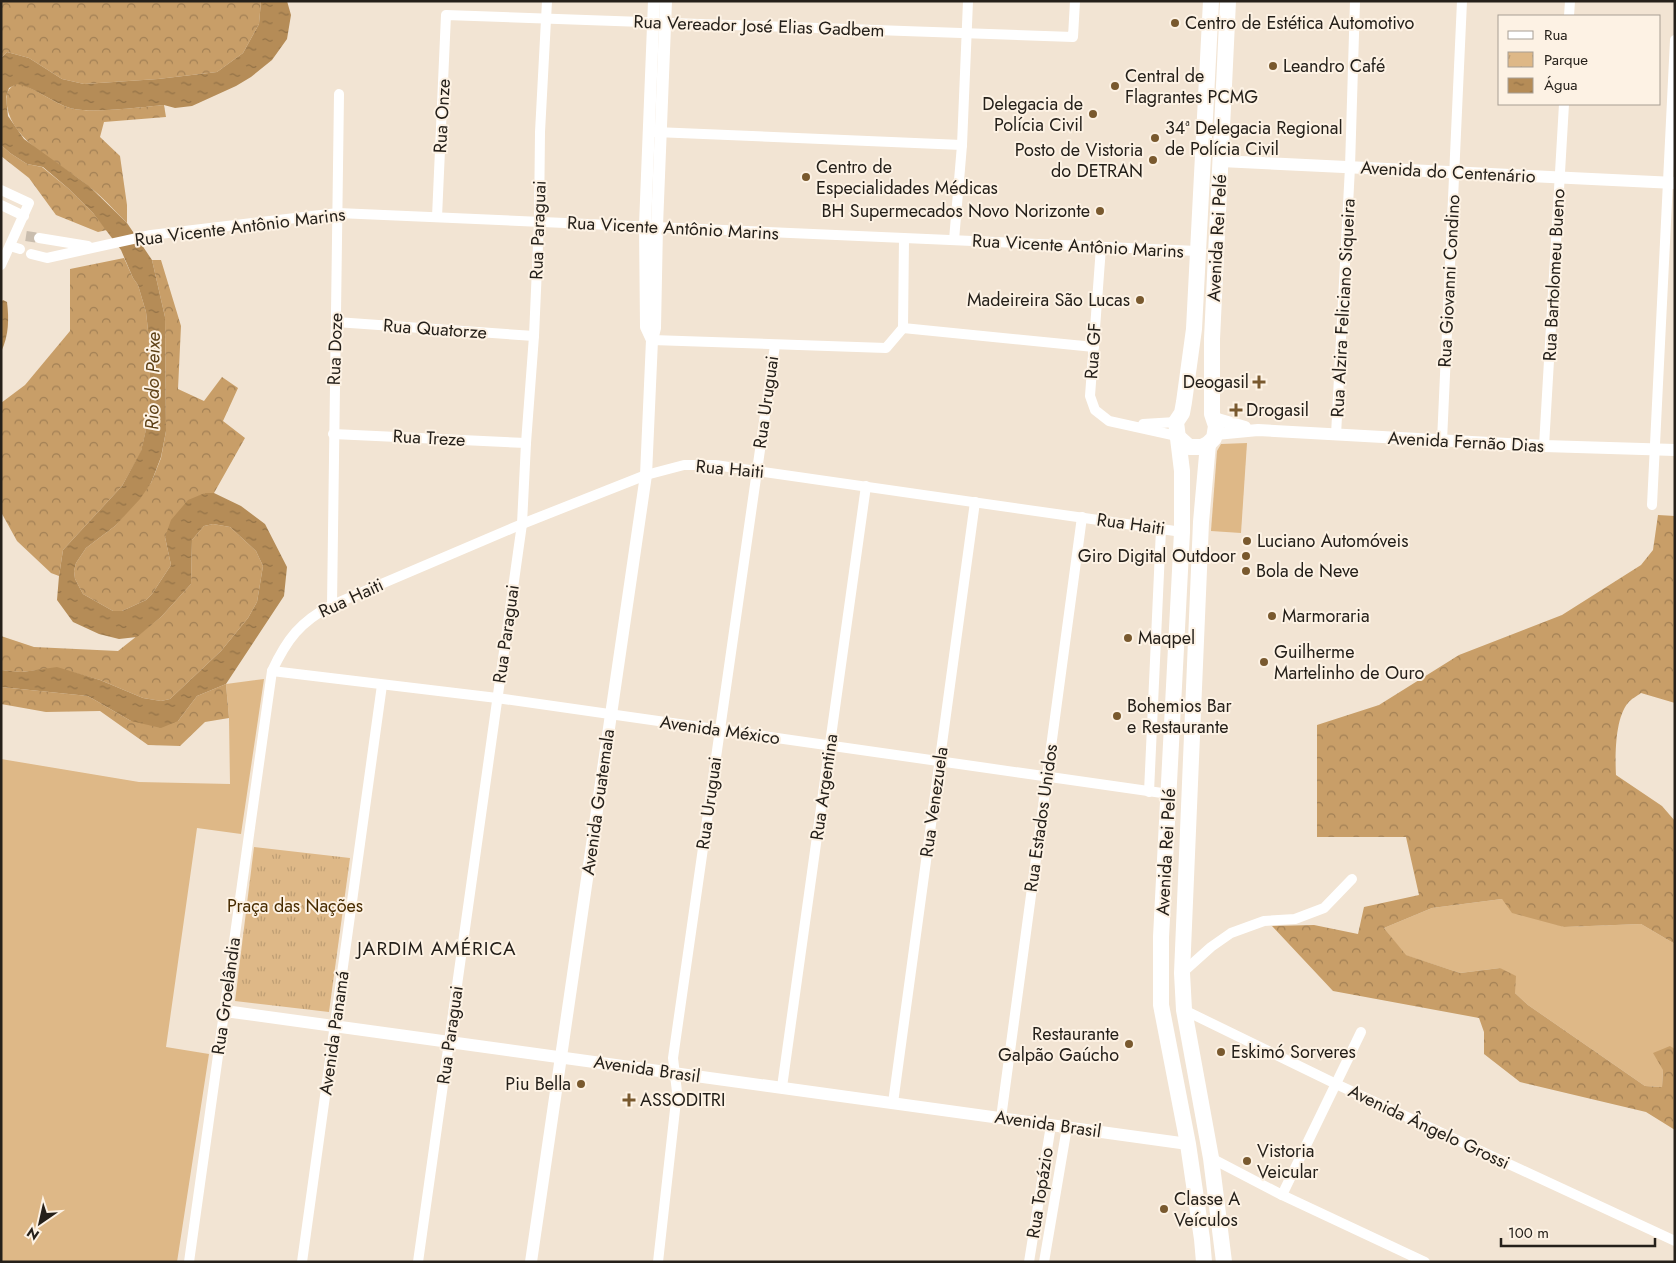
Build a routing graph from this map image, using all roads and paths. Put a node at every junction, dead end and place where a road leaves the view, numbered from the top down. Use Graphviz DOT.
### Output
graph roads {
  1 [pos="546,1"];
  2 [pos="654,1"];
  3 [pos="666,1"];
  4 [pos="968,1"];
  5 [pos="1075,1"];
  6 [pos="1211,1"];
  7 [pos="1228,1"];
  8 [pos="1355,1"];
  9 [pos="1462,1"];
  10 [pos="1570,1"];
  11 [pos="446,15"];
  12 [pos="1569,15"];
  13 [pos="546,17"];
  14 [pos="659,22"];
  15 [pos="966,34"];
  16 [pos="1675,40"];
  17 [pos="339,94"];
  18 [pos="1564,105"];
  19 [pos="655,132"];
  20 [pos="962,145"];
  21 [pos="1221,161"];
  22 [pos="1350,167"];
  23 [pos="1454,172"];
  24 [pos="1559,177"];
  25 [pos="1671,183"];
  26 [pos="1,190"];
  27 [pos="1,205"];
  28 [pos="338,213"];
  29 [pos="24,216"];
  30 [pos="437,218"];
  31 [pos="539,222"];
  32 [pos="651,226"];
  33 [pos="38,238"];
  34 [pos="904,239"];
  35 [pos="954,240"];
  36 [pos="95,246"];
  37 [pos="1101,247"];
  38 [pos="1197,251"];
  39 [pos="32,254"];
  40 [pos="1,265"];
  41 [pos="336,322"];
  42 [pos="903,328"];
  43 [pos="534,336"];
  44 [pos="652,340"];
  45 [pos="775,346"];
  46 [pos="1094,347"];
  47 [pos="1178,427"];
  48 [pos="1212,428"];
  49 [pos="333,434"];
  50 [pos="1336,435"];
  51 [pos="1442,441"];
  52 [pos="526,443"];
  53 [pos="1544,446"];
  54 [pos="1654,449"];
  55 [pos="1675,450"];
  56 [pos="756,471"];
  57 [pos="646,475"];
  58 [pos="866,486"];
  59 [pos="975,502"];
  60 [pos="1652,505"];
  61 [pos="1082,517"];
  62 [pos="522,524"];
  63 [pos="1161,529"];
  64 [pos="1182,532"];
  65 [pos="332,605"];
  66 [pos="272,671"];
  67 [pos="382,685"];
  68 [pos="498,698"];
  69 [pos="611,715"];
  70 [pos="720,730"];
  71 [pos="830,746"];
  72 [pos="940,762"];
  73 [pos="1046,777"];
  74 [pos="1149,792"];
  75 [pos="1169,794"];
  76 [pos="1352,879"];
  77 [pos="1182,972"];
  78 [pos="1184,1010"];
  79 [pos="225,1011"];
  80 [pos="335,1026"];
  81 [pos="1361,1032"];
  82 [pos="449,1042"];
  83 [pos="561,1057"];
  84 [pos="676,1073"];
  85 [pos="1336,1084"];
  86 [pos="782,1087"];
  87 [pos="893,1103"];
  88 [pos="1001,1118"];
  89 [pos="1051,1125"];
  90 [pos="1067,1127"];
  91 [pos="1188,1144"];
  92 [pos="1211,1158"];
  93 [pos="1282,1194"];
  94 [pos="1675,1241"];
  95 [pos="1030,1252"];
  96 [pos="1046,1254"];
  97 [pos="189,1262"];
  98 [pos="302,1262"];
  99 [pos="418,1262"];
  100 [pos="531,1262"];
  101 [pos="658,1262"];
  102 [pos="1204,1262"];
  103 [pos="1224,1262"];
  104 [pos="1425,1262"];
  1 -- 13 [label="street, Rua Paraguai"];
  2 -- 14 [label="street"];
  3 -- 14 [label="street"];
  4 -- 15 [label="street"];
  5 -- 15 [label="street, Rua Vereador José Elias Gadbem"];
  6 -- 38 [label="main road, Avenida Rei Pelé"];
  7 -- 21 [label="main road, Avenida Rei Pelé"];
  8 -- 22 [label="street, Rua Alzira Feliciano Siqueira"];
  9 -- 23 [label="street, Rua Giovanni Condino"];
  10 -- 12 [label="street"];
  11 -- 13 [label="street, Rua Vereador José Elias Gadbem"];
  11 -- 30 [label="street, Rua Onze"];
  13 -- 14 [label="street, Rua Vereador José Elias Gadbem"];
  13 -- 31 [label="street, Rua Paraguai"];
  14 -- 15 [label="street, Rua Vereador José Elias Gadbem"];
  14 -- 19 [label="street, Avenida Guatemala"];
  15 -- 20 [label="street"];
  16 -- 25 [label="street"];
  17 -- 28 [label="street, Rua Doze"];
  18 -- 24 [label="street, Rua Bartolomeu Bueno"];
  19 -- 20 [label="street"];
  19 -- 32 [label="street, Avenida Guatemala"];
  20 -- 35 [label="street"];
  21 -- 22 [label="street, Avenida do Centenário"];
  21 -- 48 [label="main road, Avenida Rei Pelé"];
  22 -- 23 [label="street, Avenida do Centenário"];
  22 -- 50 [label="street, Rua Alzira Feliciano Siqueira"];
  23 -- 24 [label="street, Avenida do Centenário"];
  23 -- 51 [label="street, Rua Giovanni Condino"];
  24 -- 25 [label="street, Avenida do Centenário"];
  24 -- 53 [label="street, Rua Bartolomeu Bueno"];
  25 -- 54 [label="street"];
  26 -- 29 [label="street"];
  27 -- 29 [label="street"];
  28 -- 30 [label="street, Rua Vicente Antônio Marins"];
  28 -- 36 [label="street, Rua Vicente Antônio Marins"];
  28 -- 41 [label="street, Rua Doze"];
  29 -- 40 [label="street"];
  30 -- 31 [label="street, Rua Vicente Antônio Marins"];
  31 -- 32 [label="street, Rua Vicente Antônio Marins"];
  31 -- 43 [label="street, Rua Paraguai"];
  32 -- 34 [label="street, Rua Vicente Antônio Marins"];
  32 -- 44 [label="street, Avenida Guatemala"];
  33 -- 36 [label="street, Rua Vicente Antônio Marins"];
  34 -- 35 [label="street, Rua Vicente Antônio Marins"];
  34 -- 42 [label="street"];
  35 -- 37 [label="street, Rua Vicente Antônio Marins"];
  36 -- 39 [label="street, Rua Vicente Antônio Marins"];
  37 -- 38 [label="street, Rua Vicente Antônio Marins"];
  37 -- 46 [label="street, Rua GF"];
  38 -- 47 [label="main road, Avenida Rei Pelé"];
  41 -- 43 [label="street, Rua Quatorze"];
  41 -- 49 [label="street, Rua Doze"];
  42 -- 45 [label="street"];
  42 -- 46 [label="street"];
  43 -- 52 [label="street, Rua Paraguai"];
  44 -- 45 [label="street"];
  44 -- 57 [label="street, Avenida Guatemala"];
  45 -- 56 [label="street, Rua Uruguai"];
  46 -- 47 [label="street, Rua GF"];
  47 -- 48 [label="main road"];
  47 -- 48 [label="main road"];
  47 -- 64 [label="main road, Avenida Rei Pelé"];
  48 -- 50 [label="street, Avenida Fernão Dias"];
  48 -- 77 [label="main road, Avenida Rei Pelé"];
  49 -- 52 [label="street, Rua Treze"];
  49 -- 65 [label="street, Rua Doze"];
  50 -- 51 [label="street, Avenida Fernão Dias"];
  51 -- 53 [label="street, Avenida Fernão Dias"];
  52 -- 62 [label="street, Rua Paraguai"];
  53 -- 54 [label="street, Avenida Fernão Dias"];
  54 -- 55 [label="street, Avenida Fernão Dias"];
  54 -- 60 [label="street"];
  56 -- 57 [label="street, Rua Haiti"];
  56 -- 58 [label="street, Rua Haiti"];
  56 -- 70 [label="street, Rua Uruguai"];
  57 -- 62 [label="street, Rua Haiti"];
  57 -- 69 [label="street, Avenida Guatemala"];
  58 -- 59 [label="street, Rua Haiti"];
  58 -- 71 [label="street, Rua Argentina"];
  59 -- 61 [label="street, Rua Haiti"];
  59 -- 72 [label="street, Rua Venezuela"];
  61 -- 63 [label="street, Rua Haiti"];
  61 -- 73 [label="street, Rua Estados Unidos"];
  62 -- 65 [label="street, Rua Haiti"];
  62 -- 68 [label="street, Rua Paraguai"];
  63 -- 64 [label="street, Rua Haiti"];
  63 -- 74 [label="street"];
  64 -- 75 [label="main road, Avenida Rei Pelé"];
  65 -- 66 [label="street, Rua Haiti"];
  66 -- 67 [label="street, Avenida México"];
  66 -- 79 [label="street, Rua Groelândia"];
  67 -- 68 [label="street, Avenida México"];
  67 -- 80 [label="street, Avenida Panamá"];
  68 -- 69 [label="street, Avenida México"];
  68 -- 82 [label="street, Rua Paraguai"];
  69 -- 70 [label="street, Avenida México"];
  69 -- 83 [label="street, Avenida Guatemala"];
  70 -- 71 [label="street, Avenida México"];
  70 -- 84 [label="street, Rua Uruguai"];
  71 -- 72 [label="street, Avenida México"];
  71 -- 86 [label="street, Rua Argentina"];
  72 -- 73 [label="street, Avenida México"];
  72 -- 87 [label="street, Rua Venezuela"];
  73 -- 74 [label="street, Avenida México"];
  73 -- 88 [label="street, Rua Estados Unidos"];
  74 -- 75 [label="street, Avenida México"];
  75 -- 91 [label="main road, Avenida Rei Pelé"];
  76 -- 77 [label="street"];
  77 -- 78 [label="main road, Avenida Rei Pelé"];
  78 -- 85 [label="street, Avenida Ângelo Grossi"];
  78 -- 92 [label="main road, Avenida Rei Pelé"];
  79 -- 80 [label="street, Avenida Brasil"];
  79 -- 97 [label="street, Rua Groelândia"];
  80 -- 82 [label="street, Avenida Brasil"];
  80 -- 98 [label="street, Avenida Panamá"];
  81 -- 85 [label="street"];
  82 -- 83 [label="street, Avenida Brasil"];
  82 -- 99 [label="street, Rua Paraguai"];
  83 -- 84 [label="street, Avenida Brasil"];
  83 -- 100 [label="street, Avenida Guatemala"];
  84 -- 86 [label="street, Avenida Brasil"];
  84 -- 101 [label="street, Rua Uruguai"];
  85 -- 93 [label="street"];
  85 -- 94 [label="street, Avenida Ângelo Grossi"];
  86 -- 87 [label="street, Avenida Brasil"];
  87 -- 88 [label="street, Avenida Brasil"];
  88 -- 89 [label="street, Avenida Brasil"];
  89 -- 90 [label="street, Avenida Brasil"];
  89 -- 95 [label="street, Rua Topázio"];
  90 -- 91 [label="street, Avenida Brasil"];
  90 -- 96 [label="street, Rua Topázio"];
  91 -- 102 [label="main road, Avenida Rei Pelé"];
  92 -- 93 [label="street"];
  92 -- 103 [label="main road, Avenida Rei Pelé"];
  93 -- 104 [label="street"];
  95 -- 96 [label="street"];
}
